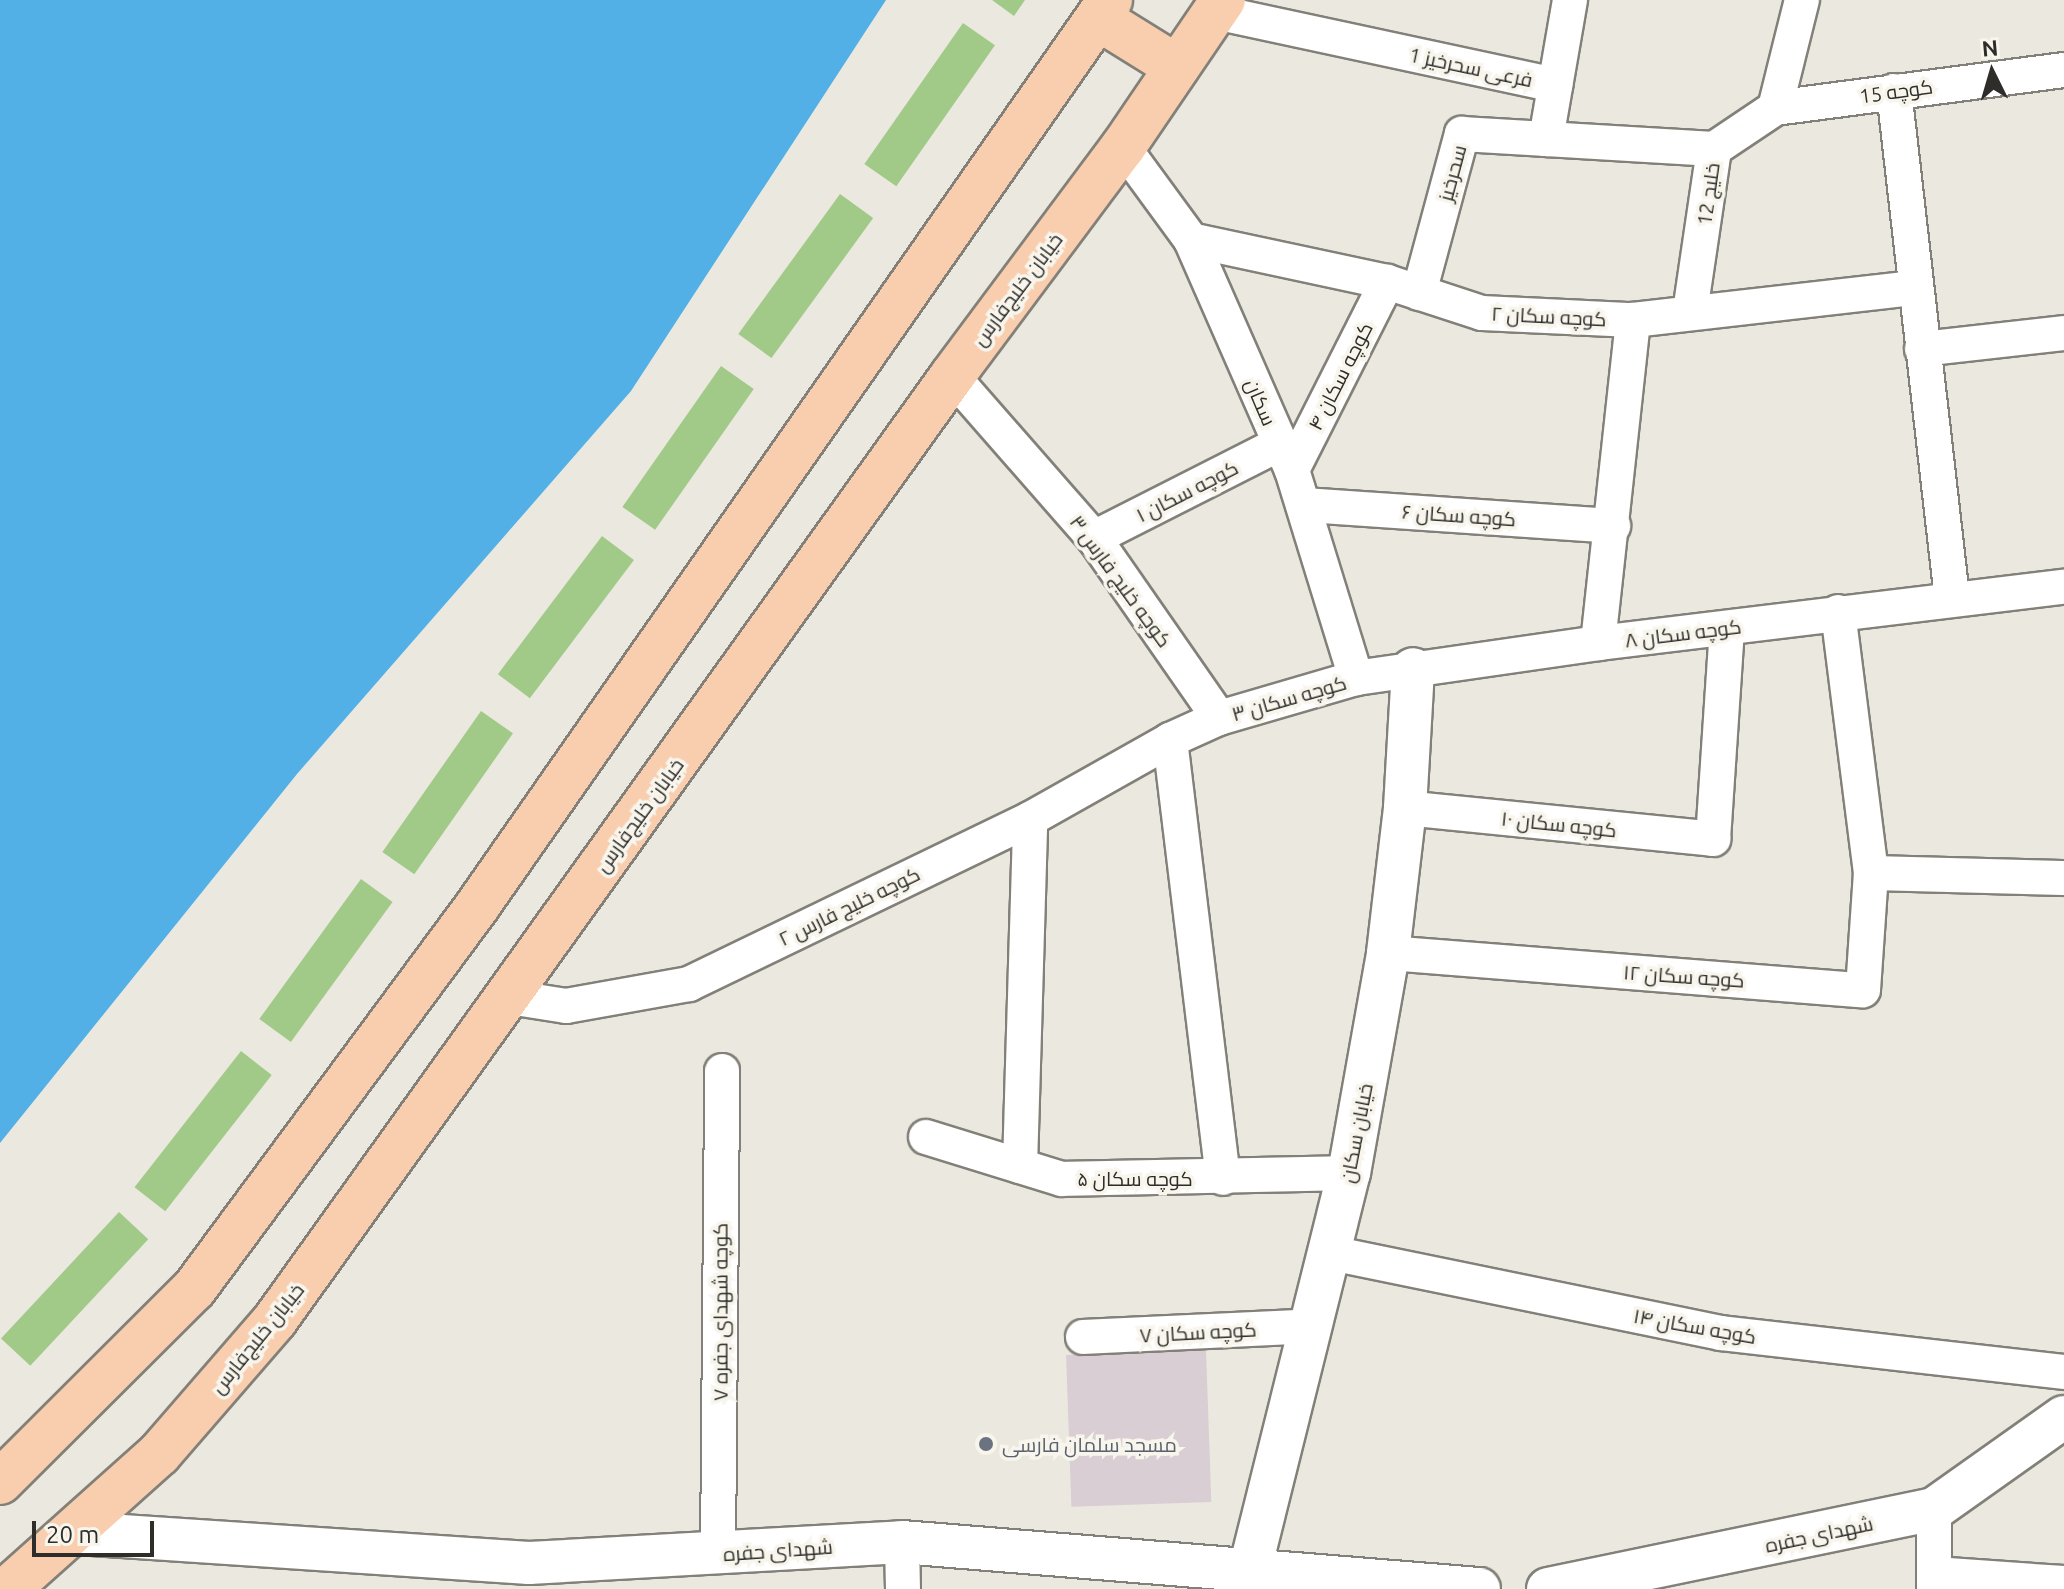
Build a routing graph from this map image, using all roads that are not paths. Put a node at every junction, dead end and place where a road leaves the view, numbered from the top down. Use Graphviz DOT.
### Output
graph roads {
  1 [pos="1570,0"];
  2 [pos="1802,0"];
  3 [pos="1219,6"];
  4 [pos="1104,9"];
  5 [pos="1177,67"];
  6 [pos="2064,70"];
  7 [pos="1555,85"];
  8 [pos="1894,91"];
  9 [pos="1775,108"];
  10 [pos="1546,139"];
  11 [pos="1123,147"];
  12 [pos="1714,149"];
  13 [pos="1191,240"];
  14 [pos="1387,282"];
  15 [pos="1914,288"];
  16 [pos="1419,293"];
  17 [pos="1690,312"];
  18 [pos="1633,320"];
  19 [pos="2064,333"];
  20 [pos="1922,349"];
  21 [pos="952,376"];
  22 [pos="1286,457"];
  23 [pos="1306,505"];
  24 [pos="1613,526"];
  25 [pos="1094,538"];
  26 [pos="2064,587"];
  27 [pos="1952,598"];
  28 [pos="1838,612"];
  29 [pos="1727,628"];
  30 [pos="1598,643"];
  31 [pos="1413,669"];
  32 [pos="1356,678"];
  33 [pos="1219,718"];
  34 [pos="1170,740"];
  35 [pos="1405,808"];
  36 [pos="1030,819"];
  37 [pos="1871,873"];
  38 [pos="2064,878"];
  39 [pos="1388,953"];
  40 [pos="509,997"];
  41 [pos="722,1071"];
  42 [pos="926,1137"];
  43 [pos="1020,1166"];
  44 [pos="1349,1173"];
  45 [pos="1223,1178"];
  46 [pos="1331,1253"];
  47 [pos="1313,1326"];
  48 [pos="1083,1337"];
  49 [pos="2064,1372"];
  50 [pos="2064,1417"];
  51 [pos="0,1482"];
  52 [pos="1934,1509"];
  53 [pos="77,1533"];
  54 [pos="902,1542"];
  55 [pos="718,1554"];
  56 [pos="530,1576"];
  57 [pos="1671,1577"];
  58 [pos="1247,1580"];
  59 [pos="1934,1582"];
  60 [pos="2064,1583"];
  61 [pos="8,1589"];
  62 [pos="903,1589"];
  63 [pos="1479,1589"];
  64 [pos="1548,1589"];
  1 -- 7 [label="street"];
  2 -- 9 [label="street"];
  3 -- 5 [label="main road, خیابان خلیج‌فارس"];
  3 -- 7 [label="street, فرعی سحرخیز 1"];
  4 -- 5 [label="main road"];
  4 -- 51 [label="main road"];
  5 -- 11 [label="main road, خیابان خلیج‌فارس"];
  6 -- 8 [label="street, کوچه 15"];
  7 -- 10 [label="street, فرعی سحرخیز 1"];
  8 -- 9 [label="street, کوچه 15"];
  8 -- 15 [label="street"];
  9 -- 12 [label="street, خلیج 12"];
  10 -- 12 [label="street"];
  10 -- 16 [label="street, سحرخیز"];
  11 -- 13 [label="street, سکان"];
  11 -- 21 [label="main road, خیابان خلیج‌فارس"];
  12 -- 17 [label="street, خلیج 12"];
  13 -- 14 [label="street, کوچه سکان ۲"];
  13 -- 22 [label="street, سکان"];
  14 -- 16 [label="street, کوچه سکان ۲"];
  14 -- 22 [label="street, کوچه سکان ۴"];
  15 -- 17 [label="street, کوچه سکان ۲"];
  15 -- 20 [label="street"];
  16 -- 18 [label="street, کوچه سکان ۲"];
  17 -- 18 [label="street, کوچه سکان ۲"];
  18 -- 24 [label="street"];
  19 -- 20 [label="street"];
  20 -- 27 [label="street"];
  21 -- 25 [label="street, کوچه خلیج فارس ۳"];
  21 -- 40 [label="main road, خیابان خلیج‌فارس"];
  22 -- 23 [label="street, سکان"];
  22 -- 25 [label="street, کوچه سکان ۱"];
  23 -- 24 [label="street, کوچه سکان ۶"];
  23 -- 32 [label="street, سکان"];
  24 -- 30 [label="street"];
  25 -- 33 [label="street, کوچه خلیج فارس ۳"];
  26 -- 27 [label="street, کوچه سکان ۸"];
  27 -- 28 [label="street, کوچه سکان ۸"];
  28 -- 29 [label="street, کوچه سکان ۸"];
  28 -- 37 [label="street"];
  29 -- 30 [label="street, کوچه سکان ۸"];
  29 -- 35 [label="street, کوچه سکان ۱۰"];
  30 -- 31 [label="street, کوچه سکان ۸"];
  31 -- 32 [label="street, کوچه سکان ۳"];
  31 -- 35 [label="street, خیابان سکان"];
  32 -- 33 [label="street, کوچه سکان ۳"];
  33 -- 34 [label="street, کوچه سکان ۳"];
  34 -- 36 [label="street, کوچه خلیج فارس ۲"];
  34 -- 45 [label="street"];
  35 -- 39 [label="street, خیابان سکان"];
  36 -- 40 [label="street, کوچه خلیج فارس ۲"];
  36 -- 43 [label="street"];
  37 -- 38 [label="street"];
  37 -- 39 [label="street, کوچه سکان ۱۲"];
  39 -- 44 [label="street, خیابان سکان"];
  40 -- 53 [label="main road, خیابان خلیج‌فارس"];
  41 -- 55 [label="street, کوچه شهدای جفره ۷"];
  42 -- 43 [label="street, کوچه سکان ۵"];
  43 -- 45 [label="street, کوچه سکان ۵"];
  44 -- 45 [label="street, کوچه سکان ۵"];
  44 -- 46 [label="street, خیابان سکان"];
  46 -- 47 [label="street, خیابان سکان"];
  46 -- 49 [label="street, کوچه سکان ۱۴"];
  47 -- 48 [label="street, کوچه سکان ۷"];
  47 -- 58 [label="street, خیابان سکان"];
  50 -- 52 [label="street, شهدای جفره"];
  52 -- 57 [label="street, شهدای جفره"];
  52 -- 59 [label="street"];
  53 -- 56 [label="street, شهدای جفره"];
  53 -- 61 [label="main road, خیابان خلیج‌فارس"];
  54 -- 55 [label="street, شهدای جفره"];
  54 -- 58 [label="street, شهدای جفره"];
  54 -- 62 [label="street"];
  55 -- 56 [label="street, شهدای جفره"];
  57 -- 64 [label="street, شهدای جفره"];
  58 -- 63 [label="street, شهدای جفره"];
  59 -- 60 [label="street"];
}
